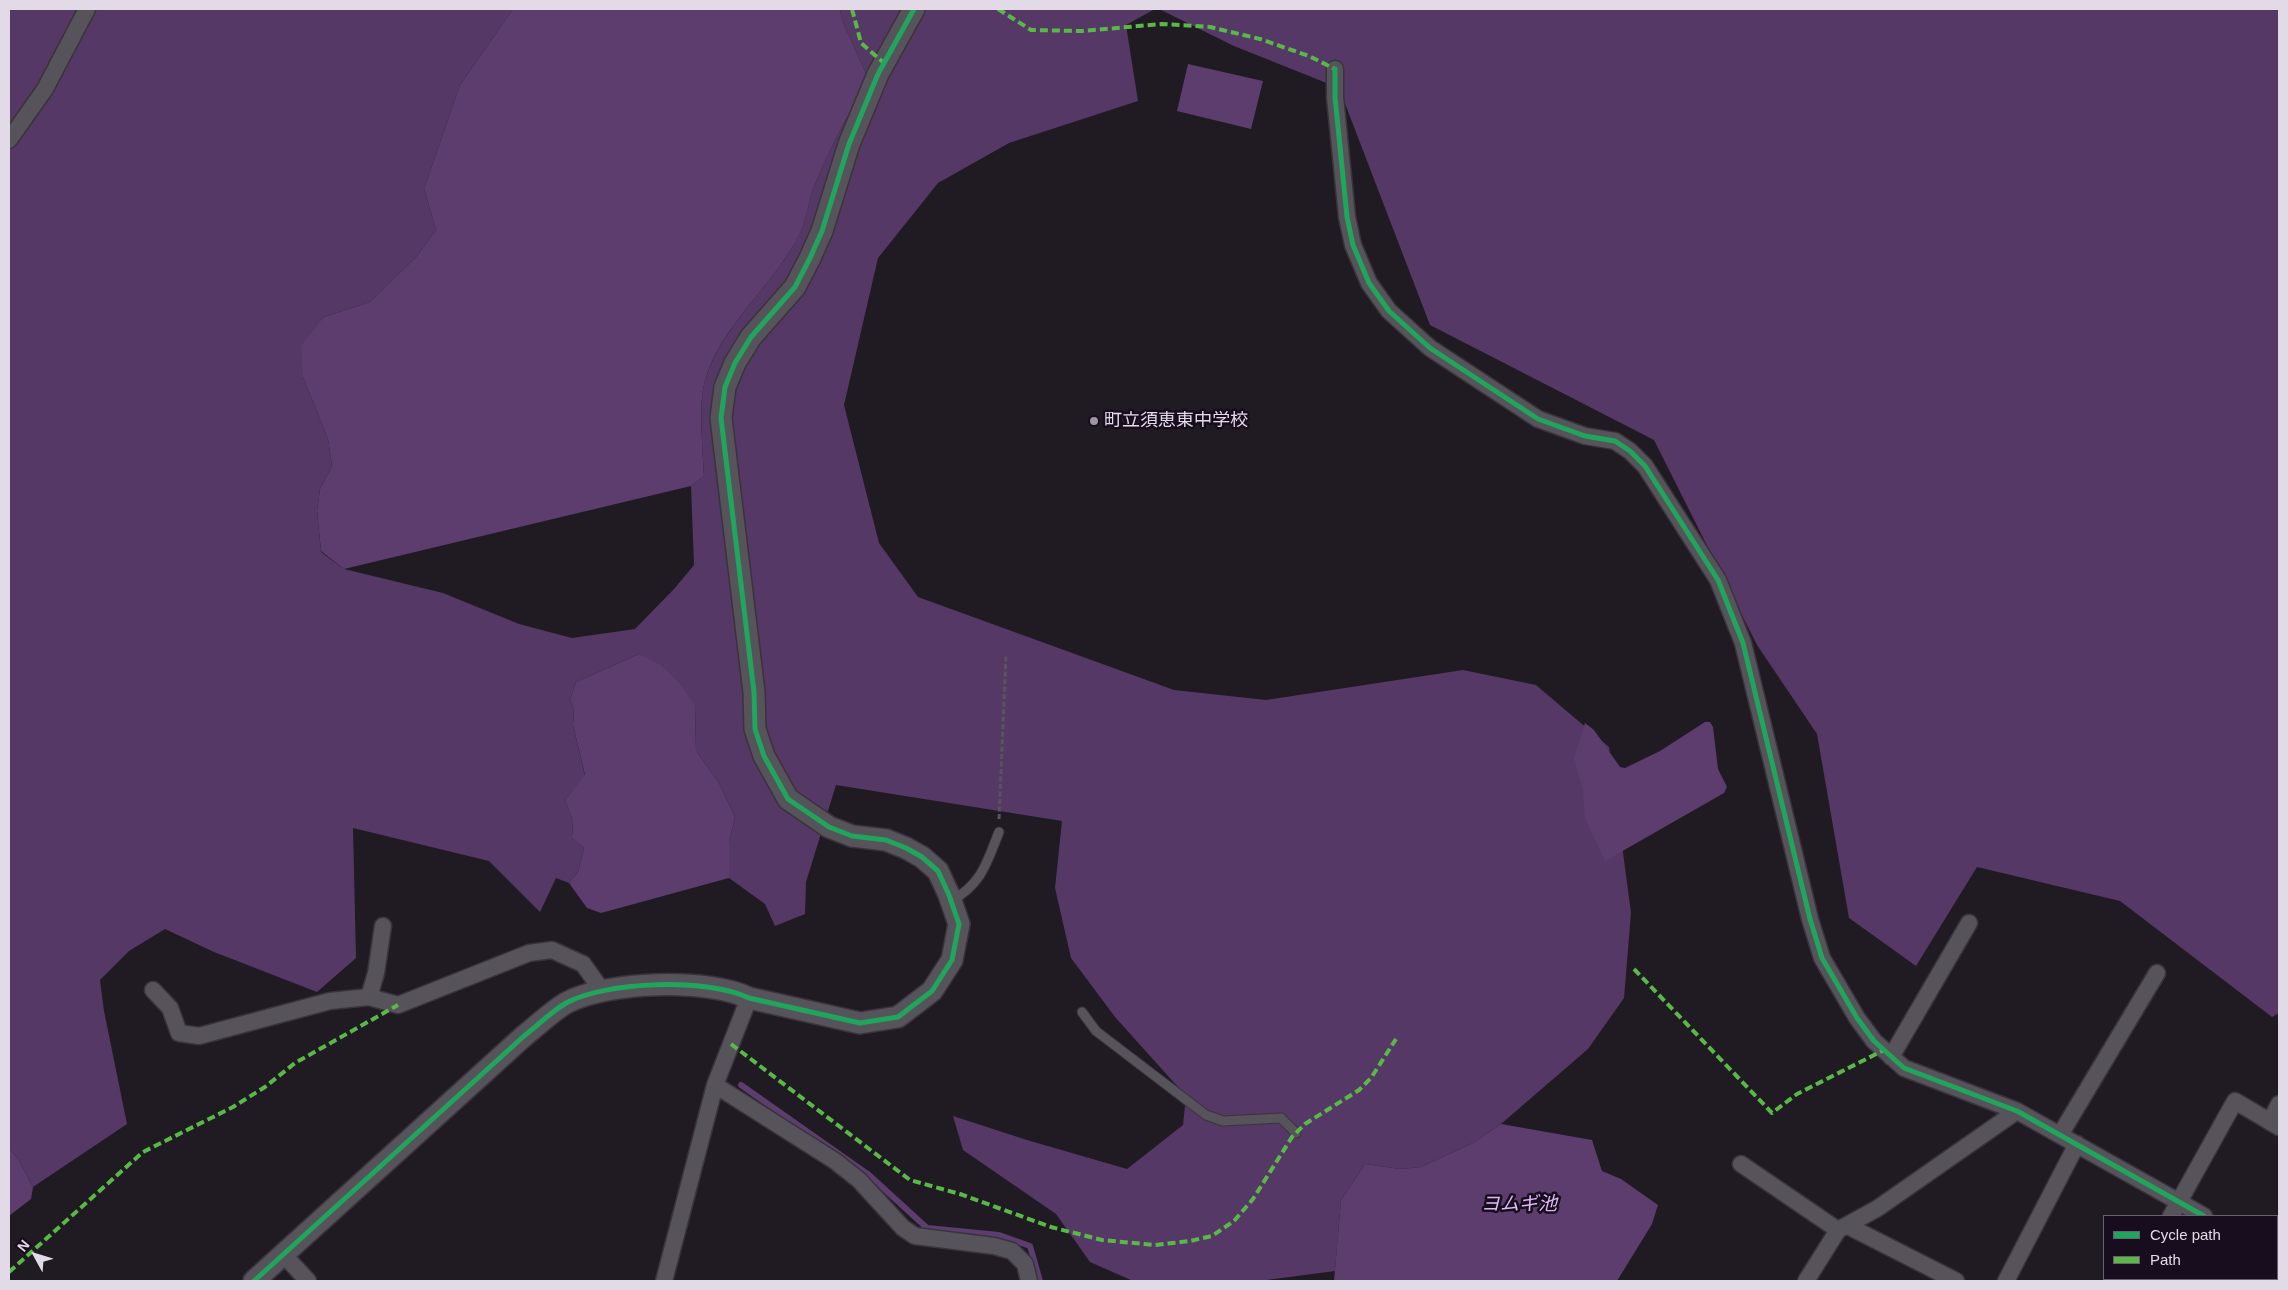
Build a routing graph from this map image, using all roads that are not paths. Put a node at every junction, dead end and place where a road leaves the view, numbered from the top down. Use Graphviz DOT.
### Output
graph roads {
  1 [pos="87,9"];
  2 [pos="914,9"];
  3 [pos="1335,69"];
  4 [pos="9,140"];
  5 [pos="999,832"];
  6 [pos="951,901"];
  7 [pos="1969,923"];
  8 [pos="383,926"];
  9 [pos="2157,974"];
  10 [pos="153,990"];
  11 [pos="603,992"];
  12 [pos="369,997"];
  13 [pos="749,998"];
  14 [pos="1082,1012"];
  15 [pos="1891,1056"];
  16 [pos="715,1086"];
  17 [pos="2279,1104"];
  18 [pos="2017,1111"];
  19 [pos="2275,1124"];
  20 [pos="1296,1132"];
  21 [pos="2060,1135"];
  22 [pos="2077,1144"];
  23 [pos="1741,1164"];
  24 [pos="2179,1201"];
  25 [pos="2172,1215"];
  26 [pos="2202,1215"];
  27 [pos="1843,1228"];
  28 [pos="283,1254"];
  29 [pos="254,1281"];
  30 [pos="308,1281"];
  31 [pos="664,1281"];
  32 [pos="1029,1281"];
  33 [pos="1806,1281"];
  34 [pos="1956,1281"];
  35 [pos="2006,1281"];
  1 -- 4 [label="street"];
  2 -- 6 [label="street"];
  3 -- 15 [label="street"];
  5 -- 6 [label="lane"];
  6 -- 13 [label="street"];
  7 -- 15 [label="street"];
  8 -- 12 [label="street"];
  9 -- 21 [label="street"];
  10 -- 12 [label="street"];
  11 -- 12 [label="street"];
  11 -- 13 [label="street"];
  11 -- 28 [label="street"];
  13 -- 16 [label="street"];
  14 -- 20 [label="lane"];
  15 -- 18 [label="street"];
  16 -- 31 [label="street"];
  16 -- 32 [label="street"];
  17 -- 19 [label="street"];
  18 -- 21 [label="street"];
  18 -- 27 [label="street"];
  19 -- 24 [label="street"];
  21 -- 22 [label="street"];
  22 -- 24 [label="street"];
  22 -- 35 [label="street"];
  23 -- 27 [label="street"];
  24 -- 25 [label="street"];
  24 -- 26 [label="street"];
  27 -- 33 [label="street"];
  27 -- 34 [label="street"];
  28 -- 29 [label="street"];
  28 -- 30 [label="street"];
}
